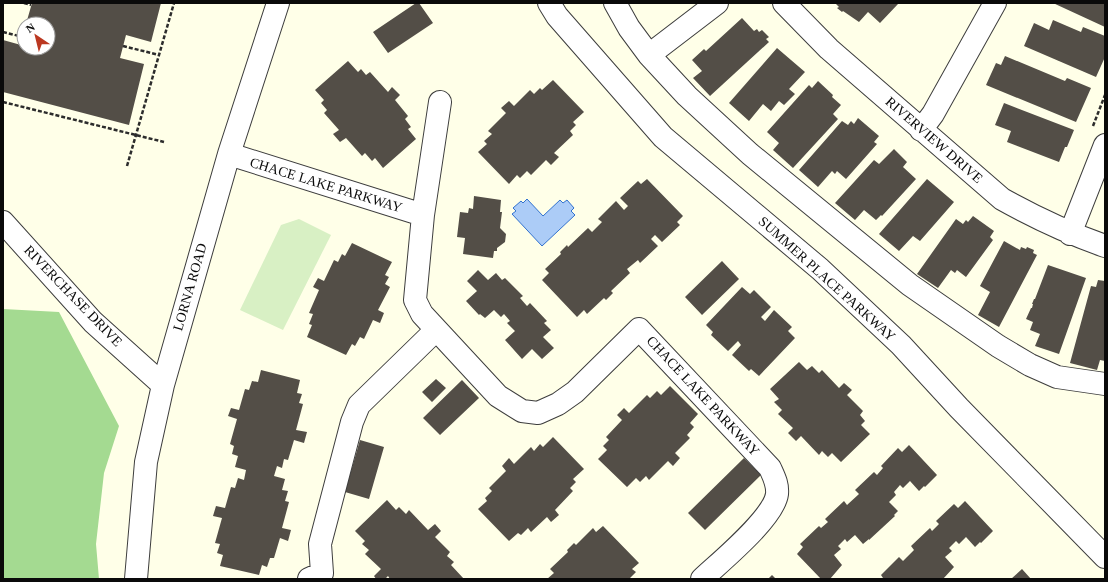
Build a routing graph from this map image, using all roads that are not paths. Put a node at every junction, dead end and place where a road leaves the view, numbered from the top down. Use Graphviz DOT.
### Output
graph roads {
  1 [pos="278,3"];
  2 [pos="548,3"];
  3 [pos="615,3"];
  4 [pos="717,3"];
  5 [pos="784,3"];
  6 [pos="994,3"];
  7 [pos="649,55"];
  8 [pos="440,102"];
  9 [pos="921,130"];
  10 [pos="1105,144"];
  11 [pos="229,154"];
  12 [pos="422,215"];
  13 [pos="3,222"];
  14 [pos="1070,234"];
  15 [pos="1105,246"];
  16 [pos="436,330"];
  17 [pos="1105,384"];
  18 [pos="163,385"];
  19 [pos="1105,557"];
  20 [pos="320,577"];
  21 [pos="136,579"];
  22 [pos="702,579"];
  1 -- 11 [label="street, LORNA ROAD"];
  2 -- 19 [label="street, SUMMER PLACE PARKWAY"];
  3 -- 7 [label="street"];
  4 -- 7 [label="street"];
  5 -- 9 [label="street, RIVERVIEW DRIVE"];
  6 -- 9 [label="street"];
  7 -- 17 [label="street"];
  8 -- 12 [label="street, CHACE LAKE PARKWAY"];
  9 -- 14 [label="street, RIVERVIEW DRIVE"];
  10 -- 14 [label="street"];
  11 -- 12 [label="street, CHACE LAKE PARKWAY"];
  11 -- 18 [label="street, LORNA ROAD"];
  12 -- 16 [label="street, CHACE LAKE PARKWAY"];
  13 -- 18 [label="street, RIVERCHASE DRIVE"];
  14 -- 15 [label="street, RIVERVIEW DRIVE"];
  16 -- 20 [label="street"];
  16 -- 22 [label="street, CHACE LAKE PARKWAY"];
  18 -- 21 [label="street, LORNA ROAD"];
}
